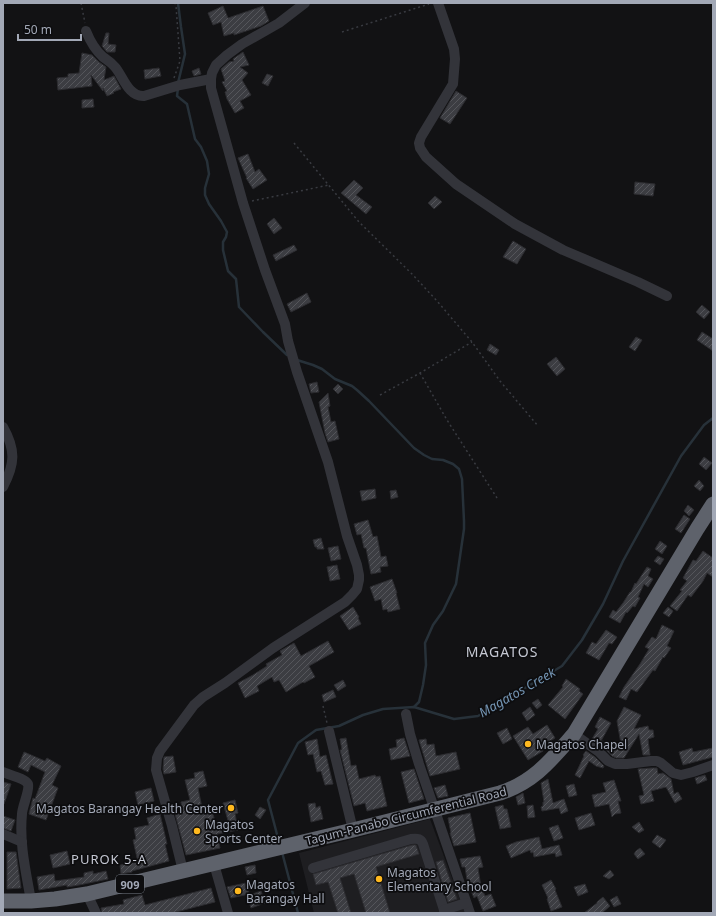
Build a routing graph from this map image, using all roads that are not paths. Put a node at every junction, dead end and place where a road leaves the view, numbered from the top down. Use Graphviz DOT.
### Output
graph roads {
  1 [pos="305,3"];
  2 [pos="438,3"];
  3 [pos="86,31"];
  4 [pos="211,79"];
  5 [pos="667,296"];
  6 [pos="3,427"];
  7 [pos="3,487"];
  8 [pos="713,504"];
  9 [pos="406,714"];
  10 [pos="329,731"];
  11 [pos="574,734"];
  12 [pos="713,765"];
  13 [pos="3,772"];
  14 [pos="434,809"];
  15 [pos="353,830"];
  16 [pos="3,834"];
  17 [pos="22,842"];
  18 [pos="214,864"];
  19 [pos="313,868"];
  20 [pos="183,871"];
  21 [pos="87,894"];
  22 [pos="3,901"];
  23 [pos="31,901"];
  24 [pos="466,903"];
  25 [pos="444,912"];
  26 [pos="96,913"];
  27 [pos="228,913"];
  28 [pos="470,913"];
  1 -- 4 [label="street"];
  2 -- 5 [label="street"];
  3 -- 4 [label="street"];
  4 -- 20 [label="street"];
  6 -- 7 [label="street"];
  8 -- 11 [label="highway, Tagum-Panabo Circumferential Road / 909"];
  9 -- 14 [label="street"];
  10 -- 15 [label="street"];
  11 -- 12 [label="street"];
  11 -- 14 [label="highway, Tagum-Panabo Circumferential Road / 909"];
  13 -- 17 [label="street"];
  14 -- 15 [label="highway, Tagum-Panabo Circumferential Road / 909"];
  14 -- 24 [label="street"];
  15 -- 18 [label="highway, Tagum-Panabo Circumferential Road / 909"];
  16 -- 17 [label="street"];
  17 -- 23 [label="street"];
  18 -- 20 [label="highway, Tagum-Panabo Circumferential Road / 909"];
  18 -- 27 [label="street"];
  19 -- 25 [label="street"];
  20 -- 21 [label="highway, Tagum-Panabo Circumferential Road / 909"];
  21 -- 23 [label="highway, Tagum-Panabo Circumferential Road / 909"];
  21 -- 26 [label="street"];
  22 -- 23 [label="highway, Tagum-Panabo Circumferential Road / 909"];
  24 -- 25 [label="street"];
  24 -- 28 [label="street"];
}
